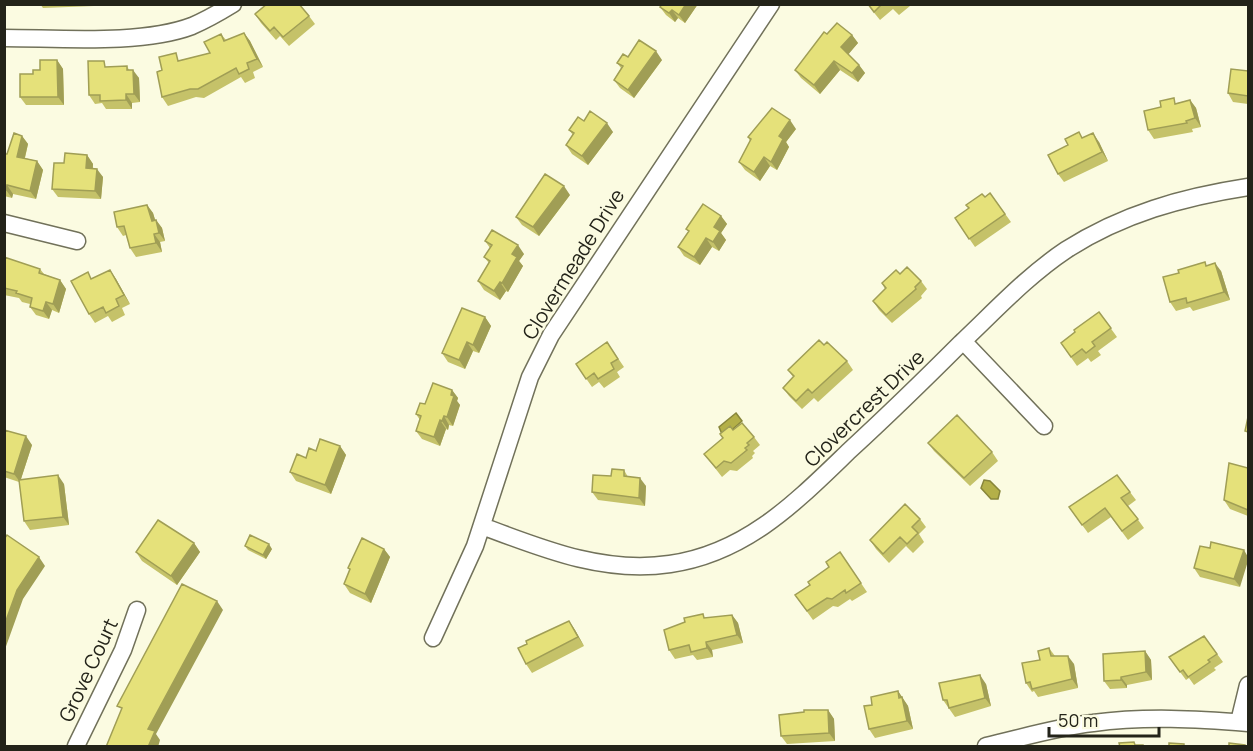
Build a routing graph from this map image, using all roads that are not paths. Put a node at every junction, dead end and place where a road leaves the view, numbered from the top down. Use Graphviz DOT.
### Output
graph roads {
  1 [pos="232,4"];
  2 [pos="771,4"];
  3 [pos="4,39"];
  4 [pos="1248,187"];
  5 [pos="4,223"];
  6 [pos="77,241"];
  7 [pos="963,341"];
  8 [pos="1044,426"];
  9 [pos="482,526"];
  10 [pos="137,610"];
  11 [pos="433,638"];
  12 [pos="1248,685"];
  13 [pos="1244,723"];
  14 [pos="76,747"];
  15 [pos="986,747"];
  1 -- 3 [label="street"];
  2 -- 9 [label="street, Clovermeade Drive"];
  4 -- 7 [label="street, Clovercrest Drive"];
  5 -- 6 [label="street"];
  7 -- 8 [label="street"];
  7 -- 9 [label="street, Clovercrest Drive"];
  9 -- 11 [label="street, Clovermeade Drive"];
  10 -- 14 [label="street, Grove Court"];
  12 -- 13 [label="street"];
  13 -- 15 [label="street"];
}
